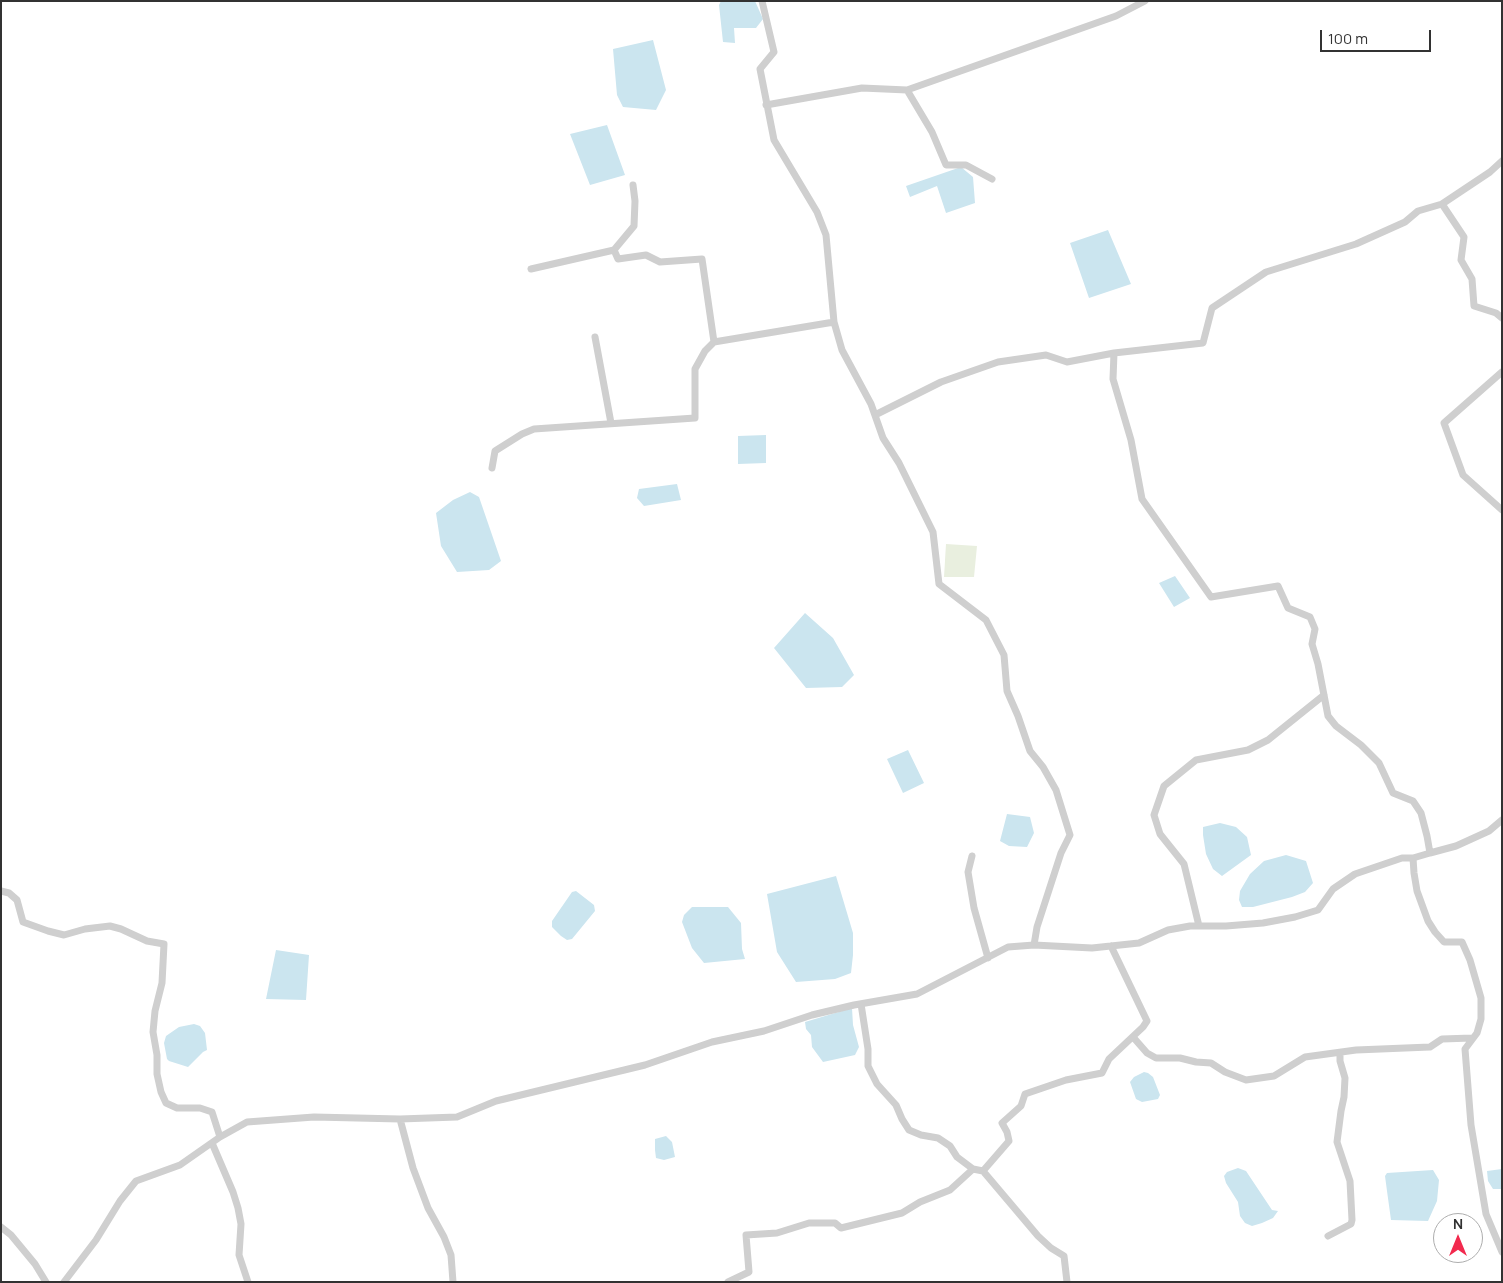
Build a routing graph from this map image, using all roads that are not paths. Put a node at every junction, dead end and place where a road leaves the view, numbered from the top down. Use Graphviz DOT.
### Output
graph roads {
  1 [pos="762,1"];
  2 [pos="1145,1"];
  3 [pos="907,90"];
  4 [pos="766,105"];
  5 [pos="1502,161"];
  6 [pos="992,179"];
  7 [pos="633,185"];
  8 [pos="1442,204"];
  9 [pos="614,250"];
  10 [pos="531,269"];
  11 [pos="1502,318"];
  12 [pos="834,322"];
  13 [pos="595,337"];
  14 [pos="714,342"];
  15 [pos="1114,354"];
  16 [pos="1502,372"];
  17 [pos="875,415"];
  18 [pos="611,423"];
  19 [pos="492,468"];
  20 [pos="1502,510"];
  21 [pos="1324,695"];
  22 [pos="1502,820"];
  23 [pos="1430,853"];
  24 [pos="972,856"];
  25 [pos="1413,858"];
  26 [pos="1,891"];
  27 [pos="1199,926"];
  28 [pos="1034,946"];
  29 [pos="1111,946"];
  30 [pos="988,958"];
  31 [pos="861,1004"];
  32 [pos="1134,1036"];
  33 [pos="1472,1038"];
  34 [pos="1340,1053"];
  35 [pos="400,1119"];
  36 [pos="220,1137"];
  37 [pos="212,1143"];
  38 [pos="973,1169"];
  39 [pos="983,1171"];
  40 [pos="1,1227"];
  41 [pos="1328,1236"];
  42 [pos="1502,1252"];
  43 [pos="46,1282"];
  44 [pos="64,1282"];
  45 [pos="248,1282"];
  46 [pos="453,1282"];
  47 [pos="728,1282"];
  48 [pos="1067,1282"];
  1 -- 4 [label="street"];
  2 -- 3 [label="street"];
  3 -- 4 [label="street"];
  3 -- 6 [label="street"];
  4 -- 12 [label="street"];
  5 -- 8 [label="street"];
  7 -- 9 [label="street"];
  8 -- 11 [label="street"];
  8 -- 15 [label="street"];
  9 -- 10 [label="street"];
  9 -- 14 [label="street"];
  12 -- 14 [label="street"];
  12 -- 17 [label="street"];
  13 -- 18 [label="street"];
  14 -- 18 [label="street"];
  15 -- 17 [label="street"];
  15 -- 21 [label="street"];
  16 -- 20 [label="street"];
  17 -- 28 [label="street"];
  18 -- 19 [label="street"];
  21 -- 23 [label="street"];
  21 -- 27 [label="street"];
  22 -- 23 [label="street"];
  23 -- 25 [label="street"];
  24 -- 30 [label="street"];
  25 -- 27 [label="street"];
  25 -- 33 [label="street"];
  26 -- 36 [label="street"];
  27 -- 29 [label="street"];
  28 -- 29 [label="street"];
  28 -- 30 [label="street"];
  29 -- 32 [label="street"];
  30 -- 31 [label="street"];
  31 -- 35 [label="street"];
  31 -- 38 [label="street"];
  32 -- 34 [label="street"];
  32 -- 39 [label="street"];
  33 -- 34 [label="street"];
  33 -- 42 [label="street"];
  34 -- 41 [label="street"];
  35 -- 36 [label="street"];
  35 -- 46 [label="street"];
  36 -- 37 [label="street"];
  37 -- 44 [label="street"];
  37 -- 45 [label="street"];
  38 -- 39 [label="street"];
  38 -- 47 [label="street"];
  39 -- 48 [label="street"];
  40 -- 43 [label="street"];
}
